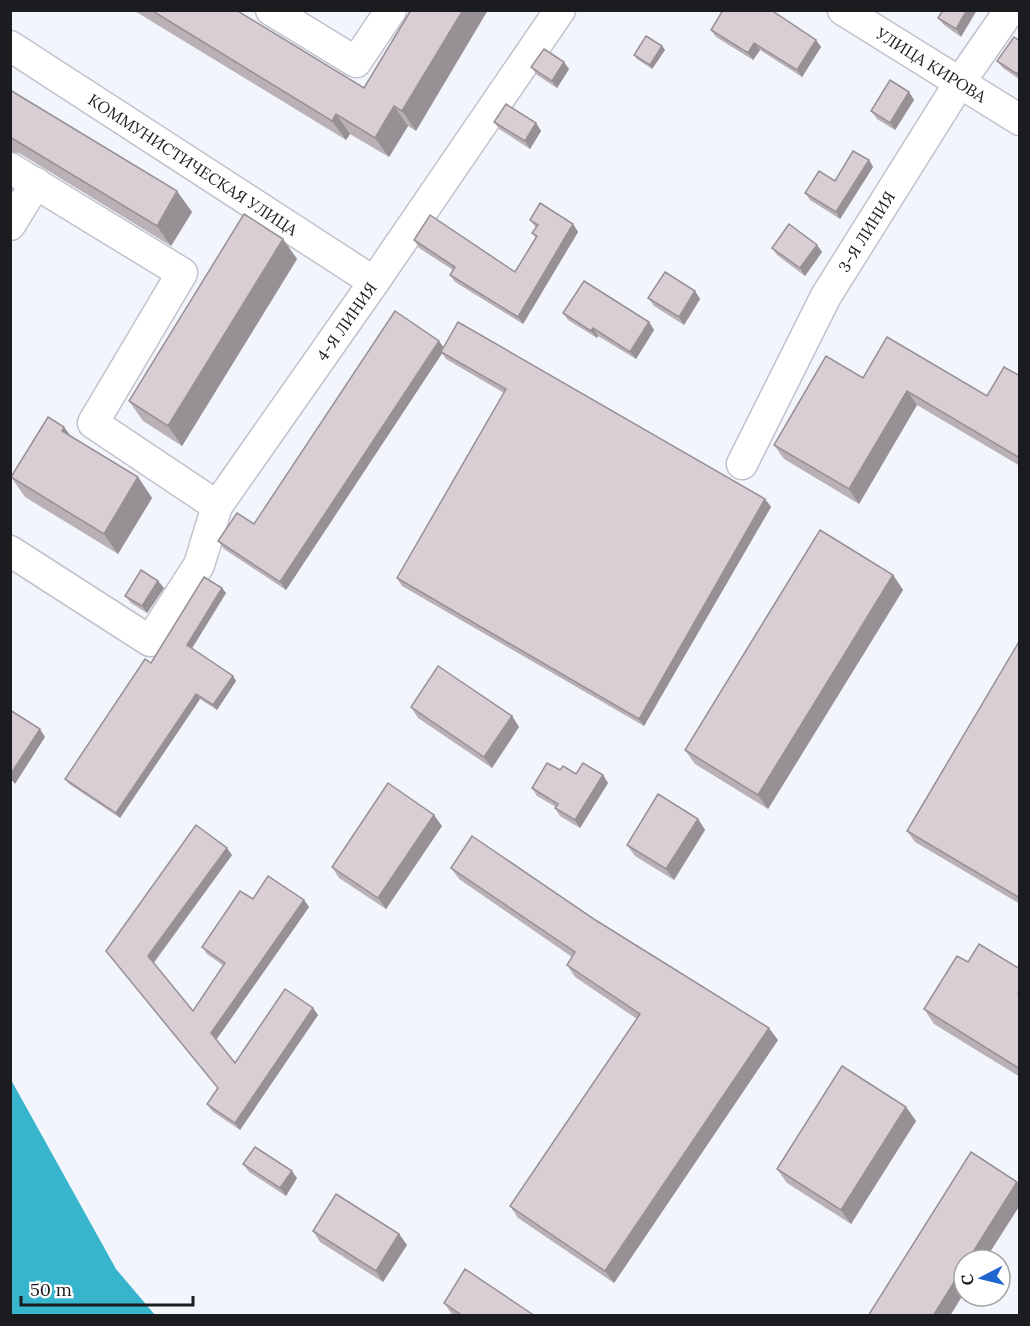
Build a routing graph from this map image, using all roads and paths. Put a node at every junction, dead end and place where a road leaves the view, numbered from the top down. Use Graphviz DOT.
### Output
graph roads {
  1 [pos="271,10"];
  2 [pos="391,10"];
  3 [pos="560,10"];
  4 [pos="843,10"];
  5 [pos="1010,10"];
  6 [pos="10,46"];
  7 [pos="960,82"];
  8 [pos="1020,120"];
  9 [pos="10,168"];
  10 [pos="36,183"];
  11 [pos="10,225"];
  12 [pos="374,282"];
  13 [pos="742,464"];
  14 [pos="217,506"];
  15 [pos="10,551"];
  1 -- 2 [label="street"];
  3 -- 12 [label="street, 4-Я ЛИНИЯ"];
  4 -- 7 [label="street, УЛИЦА КИРОВА"];
  5 -- 7 [label="street, 3-Я ЛИНИЯ"];
  6 -- 12 [label="street, КОММУНИСТИЧЕСКАЯ УЛИЦА"];
  7 -- 8 [label="street, УЛИЦА КИРОВА"];
  7 -- 13 [label="street, 3-Я ЛИНИЯ"];
  9 -- 10 [label="street"];
  10 -- 11 [label="street"];
  10 -- 14 [label="street"];
  12 -- 14 [label="street, 4-Я ЛИНИЯ"];
  14 -- 15 [label="street, 4-Я ЛИНИЯ"];
}
